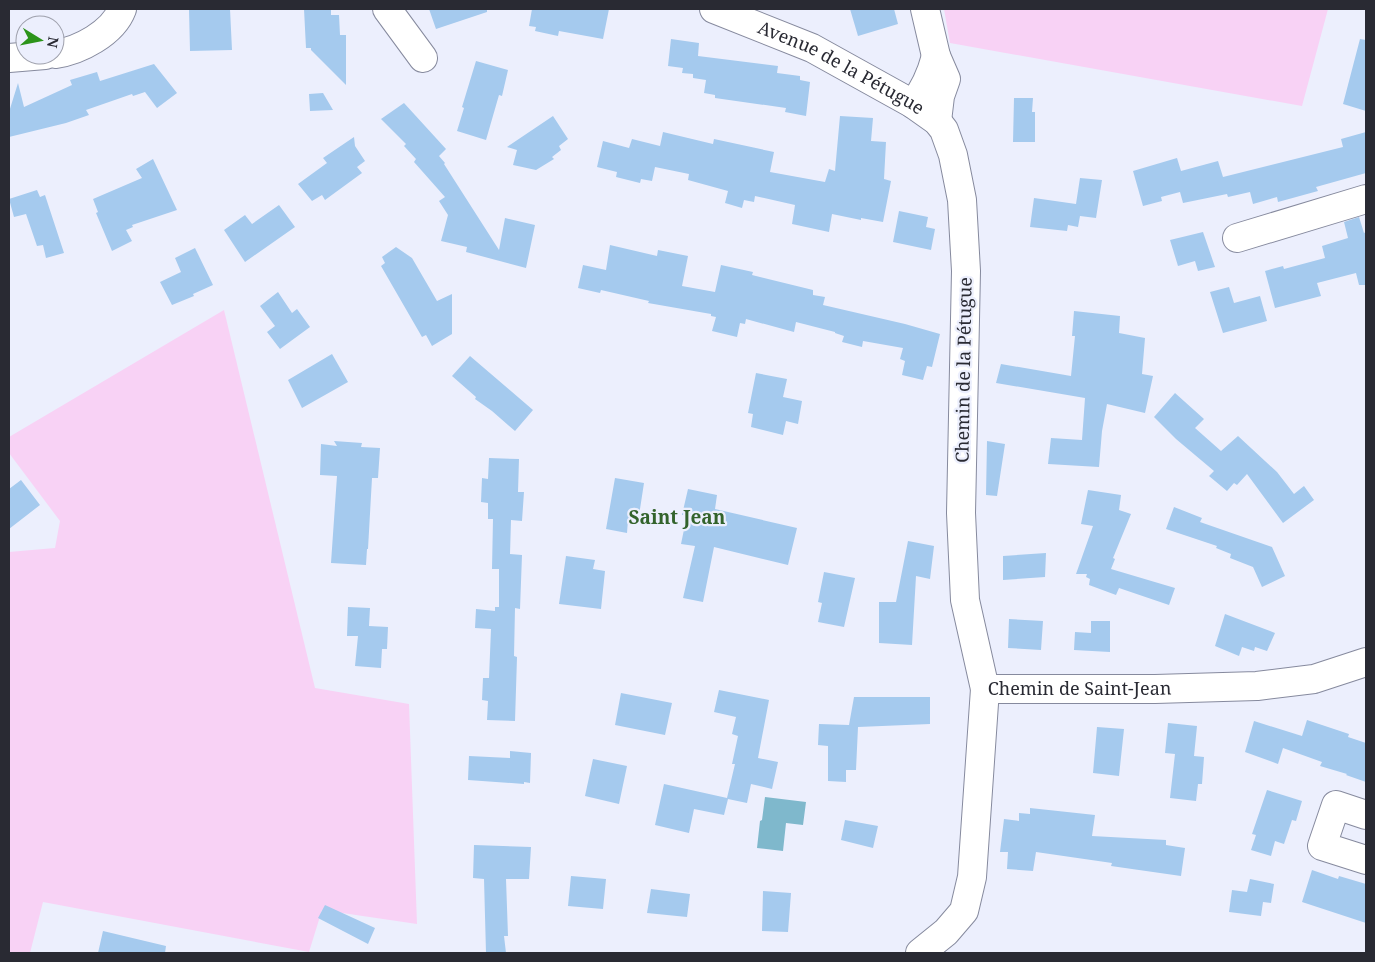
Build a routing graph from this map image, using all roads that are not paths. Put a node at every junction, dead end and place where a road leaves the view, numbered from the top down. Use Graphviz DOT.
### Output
graph roads {
  1 [pos="122,9"];
  2 [pos="387,9"];
  3 [pos="714,9"];
  4 [pos="925,9"];
  5 [pos="65,52"];
  6 [pos="936,56"];
  7 [pos="424,58"];
  8 [pos="913,104"];
  9 [pos="937,121"];
  10 [pos="1366,199"];
  11 [pos="1237,238"];
  12 [pos="1366,662"];
  13 [pos="985,689"];
  14 [pos="1366,815"];
  15 [pos="1364,853"];
  16 [pos="920,953"];
  1 -- 5 [label="street"];
  2 -- 7 [label="street"];
  3 -- 8 [label="street, Avenue de la Pétugue"];
  4 -- 6 [label="street"];
  6 -- 8 [label="street"];
  6 -- 9 [label="street"];
  8 -- 9 [label="street, Avenue de la Pétugue"];
  9 -- 13 [label="street, Chemin de la Pétugue"];
  10 -- 11 [label="street"];
  12 -- 13 [label="street, Chemin de Saint-Jean"];
  13 -- 16 [label="street, Chemin de Saint-Jean"];
  14 -- 15 [label="street"];
}
